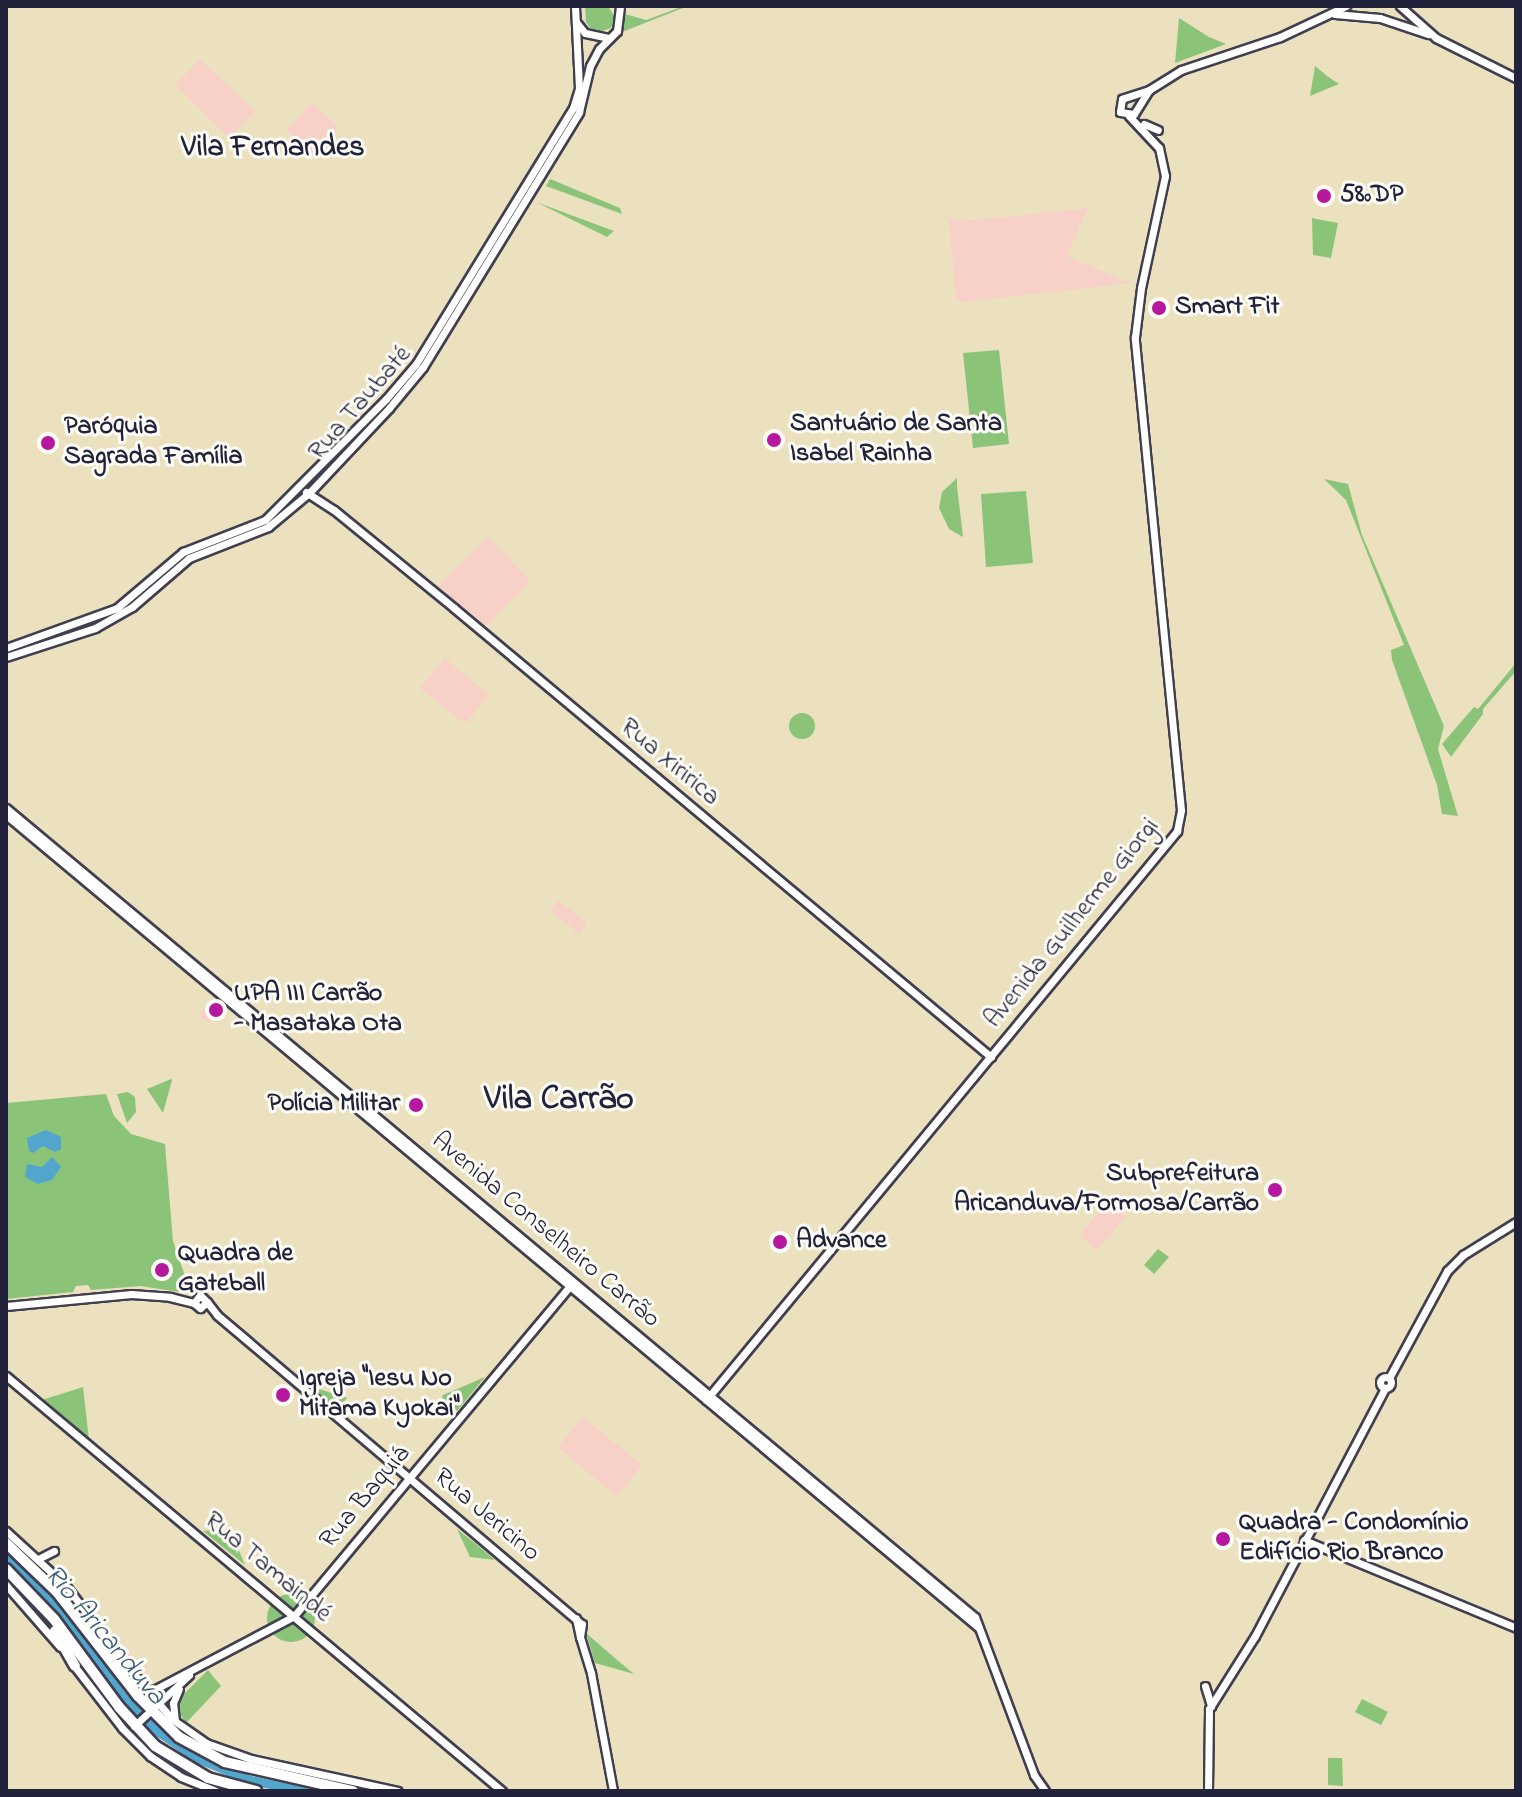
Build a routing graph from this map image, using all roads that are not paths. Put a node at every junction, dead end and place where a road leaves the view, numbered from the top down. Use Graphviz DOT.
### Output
graph roads {
  1 [pos="575,6"];
  2 [pos="620,6"];
  3 [pos="1346,6"];
  4 [pos="1400,6"];
  5 [pos="1333,14"];
  6 [pos="1409,15"];
  7 [pos="575,20"];
  8 [pos="1399,22"];
  9 [pos="611,38"];
  10 [pos="1436,38"];
  11 [pos="592,63"];
  12 [pos="577,69"];
  13 [pos="1516,78"];
  14 [pos="1134,108"];
  15 [pos="1144,124"];
  16 [pos="1158,130"];
  17 [pos="1150,136"];
  18 [pos="336,457"];
  19 [pos="300,484"];
  20 [pos="311,491"];
  21 [pos="119,611"];
  22 [pos="69,627"];
  23 [pos="77,635"];
  24 [pos="6,648"];
  25 [pos="6,657"];
  26 [pos="6,808"];
  27 [pos="6,815"];
  28 [pos="991,1057"];
  29 [pos="1516,1222"];
  30 [pos="572,1284"];
  31 [pos="6,1306"];
  32 [pos="6,1376"];
  33 [pos="708,1397"];
  34 [pos="409,1478"];
  35 [pos="6,1531"];
  36 [pos="1304,1540"];
  37 [pos="6,1543"];
  38 [pos="54,1551"];
  39 [pos="38,1559"];
  40 [pos="7,1570"];
  41 [pos="6,1585"];
  42 [pos="57,1592"];
  43 [pos="294,1616"];
  44 [pos="1516,1628"];
  45 [pos="75,1666"];
  46 [pos="128,1667"];
  47 [pos="193,1671"];
  48 [pos="181,1684"];
  49 [pos="1205,1686"];
  50 [pos="148,1693"];
  51 [pos="1211,1706"];
  52 [pos="153,1712"];
  53 [pos="175,1721"];
  54 [pos="135,1725"];
  55 [pos="215,1791"];
  56 [pos="256,1791"];
  57 [pos="353,1791"];
  58 [pos="398,1791"];
  59 [pos="502,1791"];
  60 [pos="613,1791"];
  61 [pos="1045,1791"];
  62 [pos="1208,1791"];
  1 -- 7 [label="street, Rua Taubaté"];
  2 -- 9 [label="street"];
  3 -- 5 [label="street"];
  4 -- 6 [label="street"];
  5 -- 8 [label="street"];
  5 -- 14 [label="street"];
  6 -- 8 [label="street"];
  6 -- 10 [label="street"];
  7 -- 9 [label="street"];
  7 -- 12 [label="street, Rua Taubaté"];
  8 -- 10 [label="street"];
  9 -- 11 [label="street, Rua Taubaté"];
  10 -- 13 [label="street"];
  11 -- 12 [label="street"];
  11 -- 18 [label="street, Rua Taubaté"];
  12 -- 18 [label="street, Rua Taubaté"];
  14 -- 15 [label="street, Avenida Guilherme Giorgi"];
  14 -- 17 [label="street, Avenida Guilherme Giorgi"];
  15 -- 16 [label="street"];
  15 -- 17 [label="street, Avenida Guilherme Giorgi"];
  17 -- 28 [label="street, Avenida Guilherme Giorgi"];
  18 -- 19 [label="street, Rua Taubaté"];
  18 -- 20 [label="street, Rua Taubaté"];
  19 -- 20 [label="street, Rua Xiririca"];
  19 -- 21 [label="street, Rua Taubaté"];
  20 -- 21 [label="street, Rua Taubaté"];
  20 -- 28 [label="street, Rua Xiririca"];
  21 -- 22 [label="street, Rua Taubaté"];
  21 -- 23 [label="street, Rua Taubaté"];
  22 -- 23 [label="street"];
  22 -- 24 [label="street, Rua Taubaté"];
  23 -- 25 [label="street, Rua Taubaté"];
  26 -- 30 [label="street, Avenida Conselheiro Carrão"];
  27 -- 30 [label="street, Avenida Conselheiro Carrão"];
  28 -- 33 [label="street, Avenida Guilherme Giorgi"];
  29 -- 36 [label="street"];
  30 -- 33 [label="street, Avenida Conselheiro Carrão"];
  30 -- 34 [label="street, Rua Baquiá"];
  31 -- 34 [label="street, Rua Jericino"];
  32 -- 43 [label="street, Rua Tamaindé"];
  33 -- 61 [label="street, Avenida Conselheiro Carrão"];
  34 -- 43 [label="street, Rua Baquiá"];
  34 -- 60 [label="street, Rua Jericino"];
  35 -- 39 [label="street"];
  36 -- 44 [label="street"];
  36 -- 51 [label="street"];
  37 -- 42 [label="highway"];
  38 -- 39 [label="street"];
  39 -- 46 [label="street"];
  40 -- 45 [label="highway"];
  40 -- 54 [label="highway"];
  41 -- 45 [label="street"];
  42 -- 46 [label="highway"];
  42 -- 52 [label="highway"];
  43 -- 47 [label="street, Rua Baquiá"];
  43 -- 59 [label="street, Rua Tamaindé"];
  45 -- 55 [label="street"];
  46 -- 50 [label="street"];
  47 -- 48 [label="street, Rua Baquiá"];
  47 -- 50 [label="street, Rua Baquiá"];
  48 -- 52 [label="street, Rua Baquiá"];
  48 -- 53 [label="street"];
  49 -- 51 [label="street"];
  50 -- 52 [label="street"];
  51 -- 62 [label="street"];
  52 -- 53 [label="street"];
  52 -- 54 [label="street, Rua Baquiá"];
  52 -- 57 [label="highway"];
  53 -- 58 [label="street"];
  54 -- 56 [label="highway"];
}
